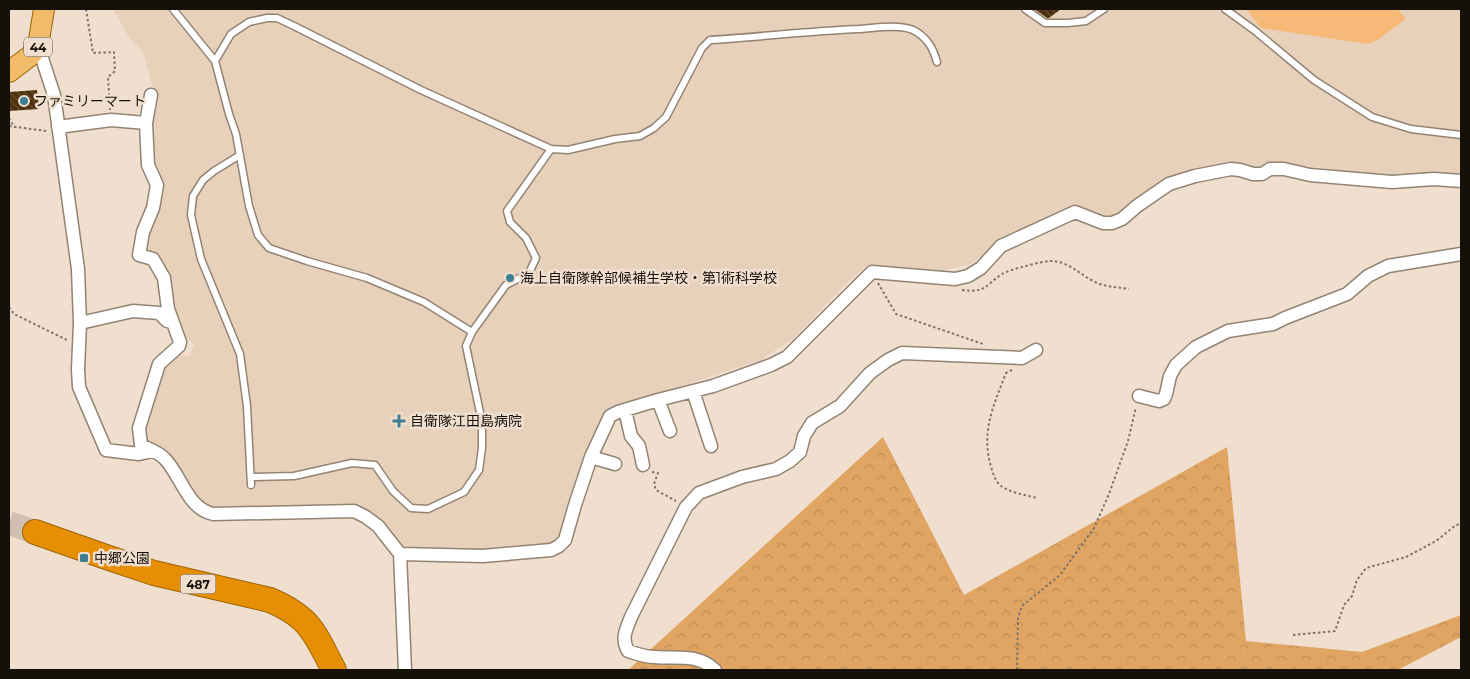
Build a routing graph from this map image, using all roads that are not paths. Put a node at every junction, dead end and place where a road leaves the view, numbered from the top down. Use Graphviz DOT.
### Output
graph roads {
  1 [pos="44,9"];
  2 [pos="173,9"];
  3 [pos="1025,9"];
  4 [pos="1104,9"];
  5 [pos="1225,9"];
  6 [pos="38,46"];
  7 [pos="215,61"];
  8 [pos="937,62"];
  9 [pos="9,72"];
  10 [pos="151,96"];
  11 [pos="146,123"];
  12 [pos="58,127"];
  13 [pos="1461,135"];
  14 [pos="551,149"];
  15 [pos="240,155"];
  16 [pos="1461,181"];
  17 [pos="1461,254"];
  18 [pos="172,322"];
  19 [pos="80,323"];
  20 [pos="472,332"];
  21 [pos="1032,353"];
  22 [pos="693,391"];
  23 [pos="1139,396"];
  24 [pos="658,400"];
  25 [pos="625,410"];
  26 [pos="670,432"];
  27 [pos="711,446"];
  28 [pos="152,451"];
  29 [pos="591,457"];
  30 [pos="615,464"];
  31 [pos="643,465"];
  32 [pos="251,477"];
  33 [pos="251,485"];
  34 [pos="35,532"];
  35 [pos="400,554"];
  36 [pos="334,670"];
  37 [pos="405,670"];
  38 [pos="715,670"];
  1 -- 6 [label="main road, 44"];
  2 -- 7 [label="lane"];
  3 -- 4 [label="lane"];
  5 -- 13 [label="lane"];
  6 -- 9 [label="main road, 44"];
  6 -- 12 [label="street"];
  7 -- 14 [label="lane"];
  7 -- 15 [label="lane"];
  8 -- 14 [label="lane"];
  10 -- 11 [label="street"];
  11 -- 12 [label="street"];
  11 -- 18 [label="street"];
  12 -- 19 [label="street"];
  14 -- 20 [label="lane"];
  15 -- 20 [label="lane"];
  15 -- 32 [label="lane"];
  16 -- 22 [label="street"];
  17 -- 23 [label="street"];
  18 -- 19 [label="street"];
  18 -- 28 [label="street"];
  19 -- 28 [label="street"];
  20 -- 32 [label="lane"];
  21 -- 38 [label="street"];
  22 -- 24 [label="street"];
  22 -- 27 [label="street"];
  24 -- 25 [label="street"];
  24 -- 26 [label="street"];
  25 -- 29 [label="street"];
  25 -- 31 [label="street"];
  28 -- 35 [label="street"];
  29 -- 30 [label="street"];
  29 -- 35 [label="street"];
  32 -- 33 [label="lane"];
  34 -- 36 [label="highway, 487"];
  35 -- 37 [label="street"];
}
